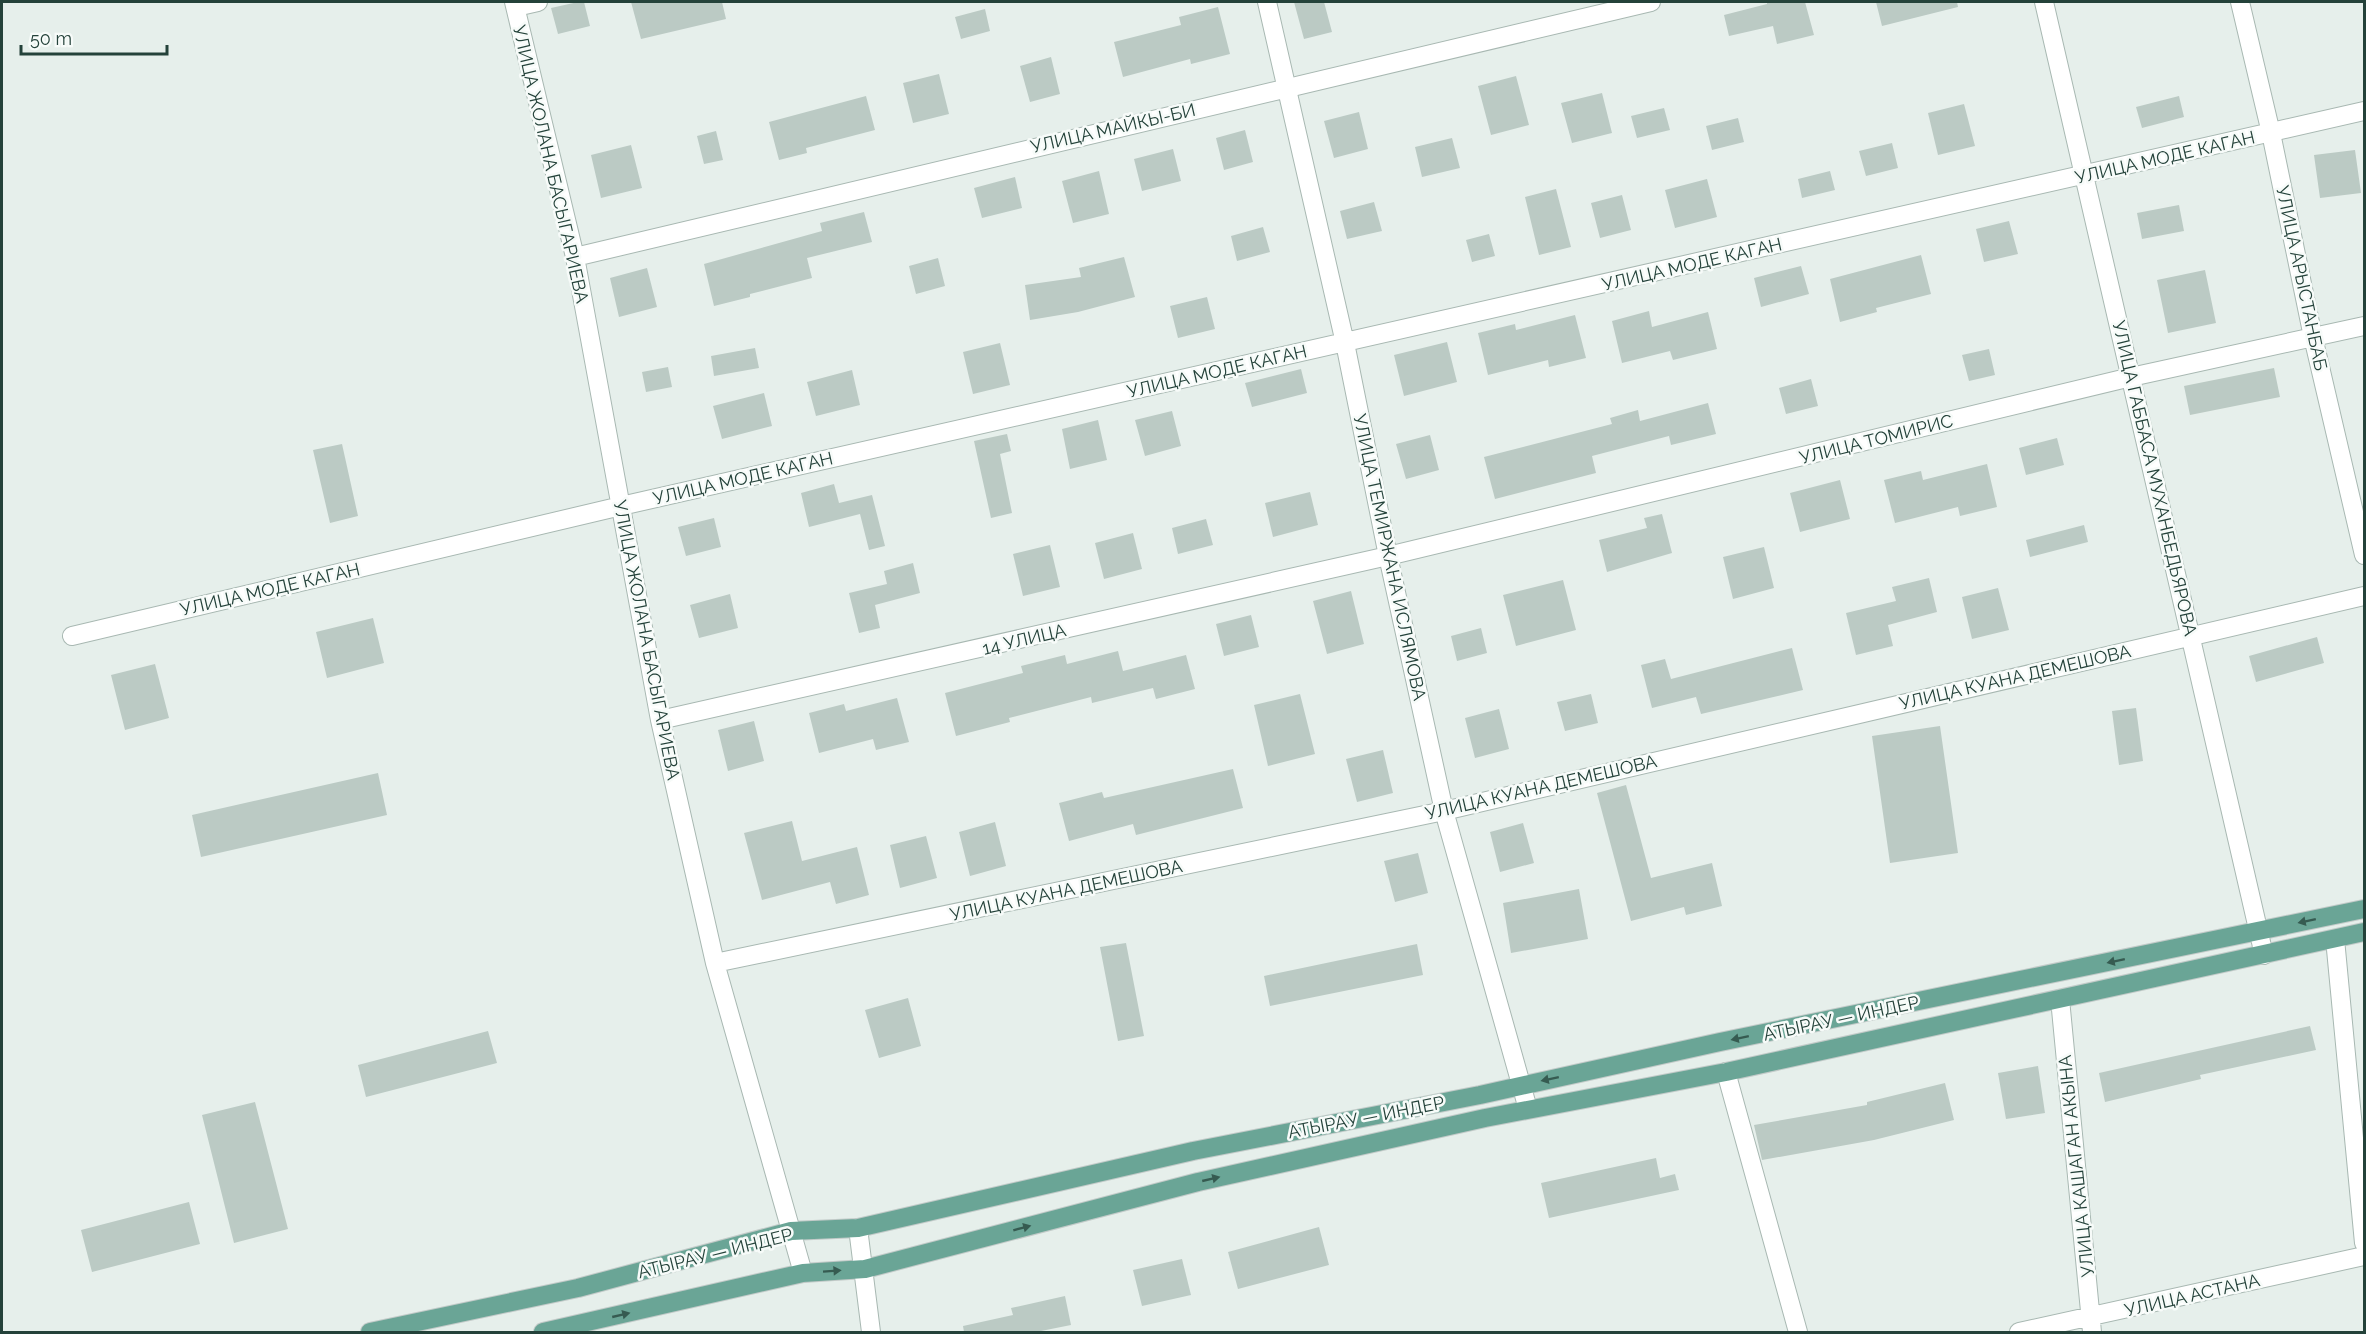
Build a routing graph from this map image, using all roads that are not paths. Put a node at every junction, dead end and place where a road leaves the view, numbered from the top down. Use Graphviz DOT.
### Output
graph roads {
  1 [pos="538,2"];
  2 [pos="1267,2"];
  3 [pos="1651,2"];
  4 [pos="2044,2"];
  5 [pos="2240,2"];
  6 [pos="515,4"];
  7 [pos="1286,87"];
  8 [pos="2364,111"];
  9 [pos="2271,133"];
  10 [pos="2085,175"];
  11 [pos="575,257"];
  12 [pos="2364,326"];
  13 [pos="2313,337"];
  14 [pos="1345,343"];
  15 [pos="2131,377"];
  16 [pos="621,506"];
  17 [pos="2364,555"];
  18 [pos="1388,556"];
  19 [pos="2364,596"];
  20 [pos="72,636"];
  21 [pos="2191,636"];
  22 [pos="660,720"];
  23 [pos="1444,811"];
  24 [pos="2364,909"];
  25 [pos="2258,932"];
  26 [pos="2364,932"];
  27 [pos="2335,939"];
  28 [pos="2264,955"];
  29 [pos="715,963"];
  30 [pos="2060,999"];
  31 [pos="1726,1072"];
  32 [pos="1521,1085"];
  33 [pos="1528,1109"];
  34 [pos="858,1228"];
  35 [pos="791,1231"];
  36 [pos="2364,1243"];
  37 [pos="2364,1256"];
  38 [pos="865,1269"];
  39 [pos="803,1273"];
  40 [pos="2091,1325"];
  41 [pos="370,1332"];
  42 [pos="543,1332"];
  43 [pos="871,1332"];
  44 [pos="1798,1332"];
  45 [pos="2019,1332"];
  1 -- 6 [label="street"];
  2 -- 7 [label="street, УЛИЦА ТЕМИРЖАНА ИСЛЯМОВА"];
  3 -- 7 [label="street, УЛИЦА МАЙКЫ-БИ"];
  4 -- 10 [label="street, УЛИЦА ГАББАСА МУХАНБЕДЬЯРОВА"];
  5 -- 9 [label="street, УЛИЦА АРЫСТАНБАБ"];
  6 -- 11 [label="street, УЛИЦА ЖОЛАНА БАСЫГАРИЕВА"];
  7 -- 11 [label="street, УЛИЦА МАЙКЫ-БИ"];
  7 -- 14 [label="street, УЛИЦА ТЕМИРЖАНА ИСЛЯМОВА"];
  8 -- 9 [label="street, УЛИЦА МОДЕ КАГАН"];
  9 -- 10 [label="street, УЛИЦА МОДЕ КАГАН"];
  9 -- 13 [label="street, УЛИЦА АРЫСТАНБАБ"];
  10 -- 14 [label="street, УЛИЦА МОДЕ КАГАН"];
  10 -- 15 [label="street, УЛИЦА ГАББАСА МУХАНБЕДЬЯРОВА"];
  11 -- 16 [label="street, УЛИЦА ЖОЛАНА БАСЫГАРИЕВА"];
  12 -- 13 [label="street, УЛИЦА ТОМИРИС"];
  13 -- 15 [label="street, УЛИЦА ТОМИРИС"];
  13 -- 17 [label="street, УЛИЦА АРЫСТАНБАБ"];
  14 -- 16 [label="street, УЛИЦА МОДЕ КАГАН"];
  14 -- 18 [label="street, УЛИЦА ТЕМИРЖАНА ИСЛЯМОВА"];
  15 -- 18 [label="street, УЛИЦА ТОМИРИС"];
  15 -- 21 [label="street, УЛИЦА ГАББАСА МУХАНБЕДЬЯРОВА"];
  16 -- 20 [label="street, УЛИЦА МОДЕ КАГАН"];
  16 -- 22 [label="street, УЛИЦА ЖОЛАНА БАСЫГАРИЕВА"];
  18 -- 22 [label="street, 14 УЛИЦА"];
  18 -- 23 [label="street, УЛИЦА ТЕМИРЖАНА ИСЛЯМОВА"];
  19 -- 21 [label="street, УЛИЦА КУАНА ДЕМЕШОВА"];
  21 -- 23 [label="street, УЛИЦА КУАНА ДЕМЕШОВА"];
  21 -- 25 [label="street, УЛИЦА ГАББАСА МУХАНБЕДЬЯРОВА"];
  22 -- 29 [label="street, УЛИЦА ЖОЛАНА БАСЫГАРИЕВА"];
  23 -- 29 [label="street, УЛИЦА КУАНА ДЕМЕШОВА"];
  23 -- 32 [label="street, УЛИЦА ТЕМИРЖАНА ИСЛЯМОВА"];
  24 -- 25 [label="main road, АТЫРАУ — ИНДЕР, one-way"];
  25 -- 28 [label="street, УЛИЦА ГАББАСА МУХАНБЕДЬЯРОВА"];
  25 -- 32 [label="main road, АТЫРАУ — ИНДЕР, one-way"];
  26 -- 27 [label="main road, АТЫРАУ — ИНДЕР"];
  27 -- 28 [label="main road, АТЫРАУ — ИНДЕР"];
  27 -- 36 [label="street"];
  28 -- 30 [label="main road, АТЫРАУ — ИНДЕР"];
  29 -- 35 [label="street, УЛИЦА ЖОЛАНА БАСЫГАРИЕВА"];
  30 -- 31 [label="main road, АТЫРАУ — ИНДЕР"];
  30 -- 40 [label="street, УЛИЦА КАШАГАН АКЫНА"];
  31 -- 33 [label="main road, АТЫРАУ — ИНДЕР"];
  31 -- 44 [label="street"];
  32 -- 33 [label="street, УЛИЦА ТЕМИРЖАНА ИСЛЯМОВА"];
  32 -- 34 [label="main road, АТЫРАУ — ИНДЕР"];
  38 -- 33 [label="main road, АТЫРАУ — ИНДЕР, one-way"];
  34 -- 35 [label="main road, АТЫРАУ — ИНДЕР"];
  34 -- 38 [label="street"];
  35 -- 39 [label="street, УЛИЦА ЖОЛАНА БАСЫГАРИЕВА"];
  35 -- 41 [label="main road, АТЫРАУ — ИНДЕР"];
  37 -- 40 [label="street, УЛИЦА АСТАНА"];
  39 -- 38 [label="main road, АТЫРАУ — ИНДЕР, one-way"];
  38 -- 43 [label="street"];
  42 -- 39 [label="main road, АТЫРАУ — ИНДЕР, one-way"];
  40 -- 45 [label="street, УЛИЦА АСТАНА"];
}
